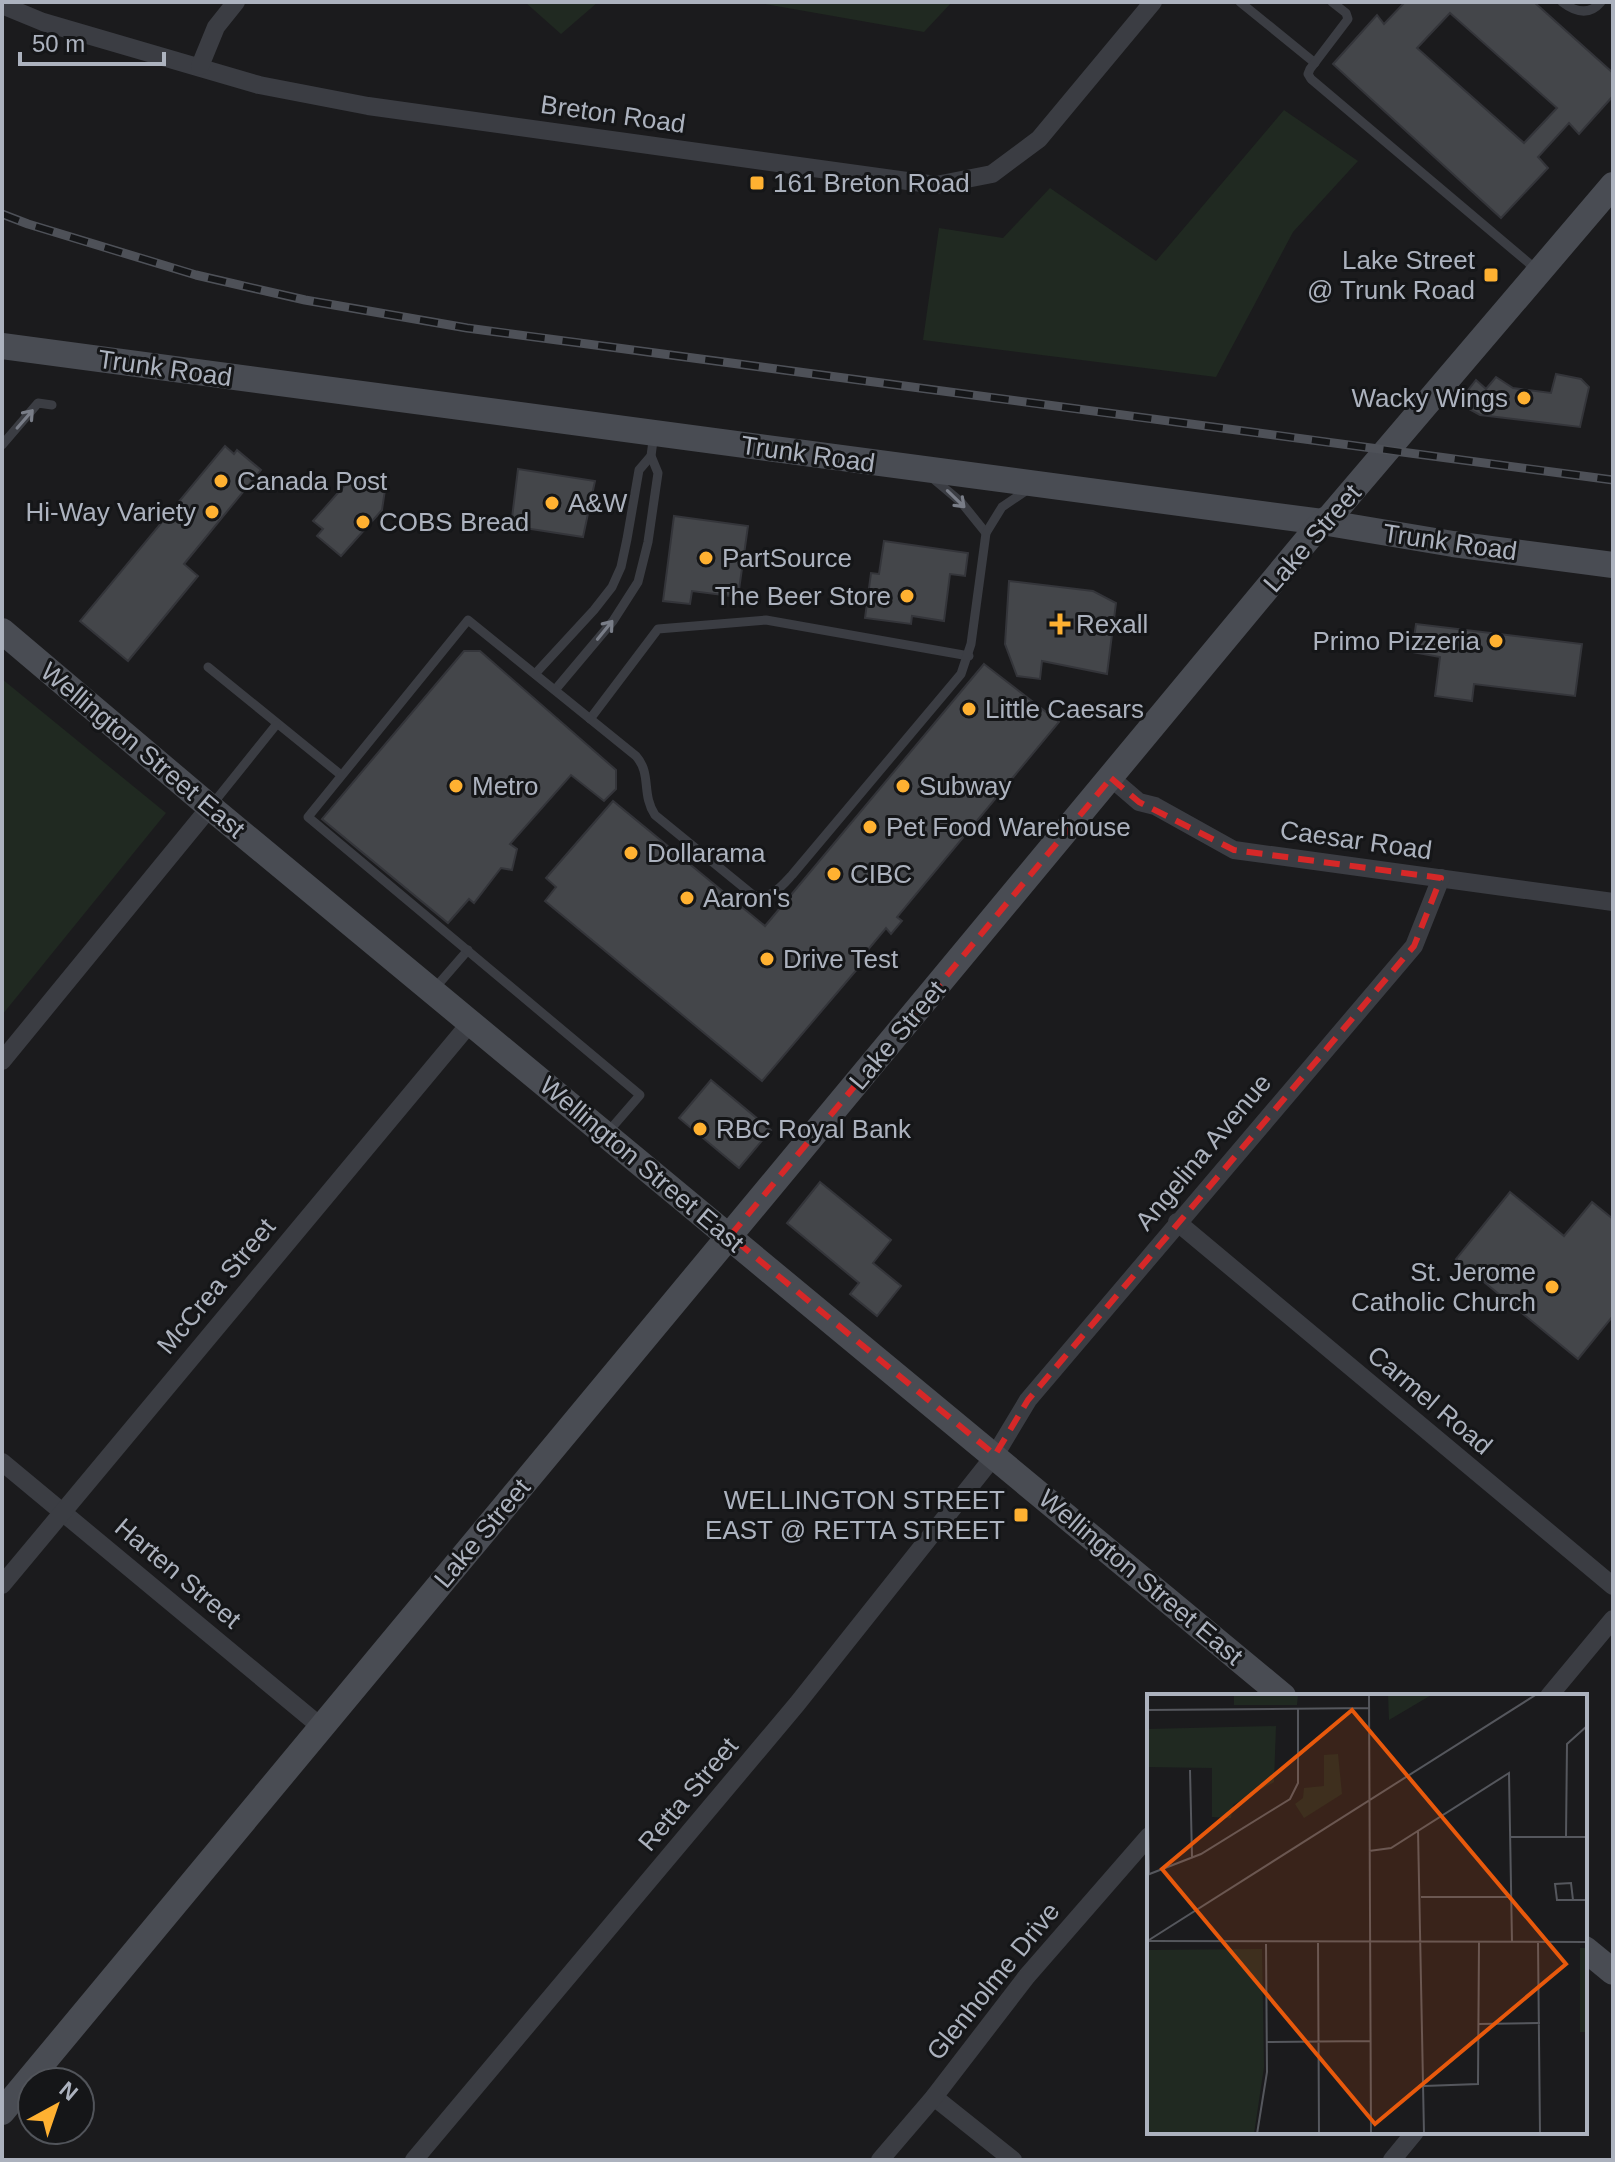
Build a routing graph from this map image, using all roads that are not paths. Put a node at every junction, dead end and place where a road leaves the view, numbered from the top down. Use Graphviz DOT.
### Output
graph roads {
  1 [pos="236,2"];
  2 [pos="1153,2"];
  3 [pos="1240,2"];
  4 [pos="1332,2"];
  5 [pos="1562,2"];
  6 [pos="1601,2"];
  7 [pos="2,5"];
  8 [pos="1315,63"];
  9 [pos="200,66"];
  10 [pos="1613,185"];
  11 [pos="1540,273"];
  12 [pos="2,346"];
  13 [pos="52,405"];
  14 [pos="653,444"];
  15 [pos="2,445"];
  16 [pos="922,469"];
  17 [pos="1036,484"];
  18 [pos="1322,522"];
  19 [pos="986,533"];
  20 [pos="1613,565"];
  21 [pos="2,631"];
  22 [pos="969,656"];
  23 [pos="208,667"];
  24 [pos="535,674"];
  25 [pos="555,690"];
  26 [pos="590,719"];
  27 [pos="276,725"];
  28 [pos="341,775"];
  29 [pos="1111,778"];
  30 [pos="210,807"];
  31 [pos="1441,878"];
  32 [pos="1613,902"];
  33 [pos="468,950"];
  34 [pos="433,991"];
  35 [pos="471,1022"];
  36 [pos="2,1061"];
  37 [pos="607,1134"];
  38 [pos="1177,1222"];
  39 [pos="730,1236"];
  40 [pos="995,1455"];
  41 [pos="2,1462"];
  42 [pos="63,1510"];
  43 [pos="2,1585"];
  44 [pos="1613,1586"];
  45 [pos="1613,1619"];
  46 [pos="1277,1694"];
  47 [pos="1551,1694"];
  48 [pos="320,1726"];
  49 [pos="1147,1838"];
  50 [pos="1587,1951"];
  51 [pos="1613,1972"];
  52 [pos="934,2097"];
  53 [pos="2,2112"];
  54 [pos="1413,2134"];
  55 [pos="414,2160"];
  56 [pos="880,2160"];
  57 [pos="1013,2160"];
  58 [pos="1392,2160"];
  1 -- 9 [label="street"];
  2 -- 9 [label="street, Breton Road"];
  3 -- 8 [label="lane"];
  4 -- 8 [label="lane"];
  5 -- 6 [label="lane"];
  7 -- 9 [label="street, Breton Road"];
  8 -- 11 [label="lane"];
  10 -- 11 [label="main road, Lake Street"];
  11 -- 18 [label="main road, Lake Street"];
  12 -- 14 [label="main road, Trunk Road"];
  15 -- 13 [label="lane, one-way"];
  14 -- 16 [label="main road, Trunk Road"];
  14 -- 24 [label="lane"];
  25 -- 14 [label="lane, one-way"];
  16 -- 17 [label="main road, Trunk Road"];
  16 -- 19 [label="lane, one-way"];
  17 -- 18 [label="main road, Trunk Road"];
  17 -- 19 [label="lane"];
  18 -- 20 [label="main road, Trunk Road"];
  18 -- 29 [label="main road, Lake Street"];
  19 -- 22 [label="lane"];
  21 -- 30 [label="main road, Wellington Street East"];
  22 -- 26 [label="lane"];
  22 -- 26 [label="lane"];
  23 -- 27 [label="lane"];
  24 -- 25 [label="lane"];
  24 -- 28 [label="lane"];
  25 -- 26 [label="lane"];
  27 -- 28 [label="lane"];
  27 -- 30 [label="lane"];
  28 -- 33 [label="lane"];
  29 -- 31 [label="street, Caesar Road"];
  29 -- 39 [label="main road, Lake Street"];
  30 -- 34 [label="main road, Wellington Street East"];
  30 -- 36 [label="street"];
  31 -- 32 [label="street, Caesar Road"];
  31 -- 38 [label="street, Angelina Avenue"];
  33 -- 34 [label="lane"];
  33 -- 37 [label="lane"];
  34 -- 35 [label="main road, Wellington Street East"];
  35 -- 37 [label="main road, Wellington Street East"];
  35 -- 42 [label="street, McCrea Street"];
  37 -- 39 [label="main road, Wellington Street East"];
  38 -- 40 [label="street, Angelina Avenue"];
  38 -- 44 [label="street, Carmel Road"];
  39 -- 40 [label="main road, Wellington Street East"];
  39 -- 48 [label="main road, Lake Street"];
  40 -- 46 [label="main road, Wellington Street East"];
  40 -- 55 [label="street, Retta Street"];
  41 -- 42 [label="street, Harten Street"];
  42 -- 43 [label="street, McCrea Street"];
  42 -- 48 [label="street, Harten Street"];
  45 -- 47 [label="street"];
  48 -- 53 [label="main road, Lake Street"];
  49 -- 52 [label="street, Glenholme Drive"];
  50 -- 51 [label="main road"];
  52 -- 56 [label="street, Glenholme Drive"];
  52 -- 57 [label="street"];
  54 -- 58 [label="street"];
}
